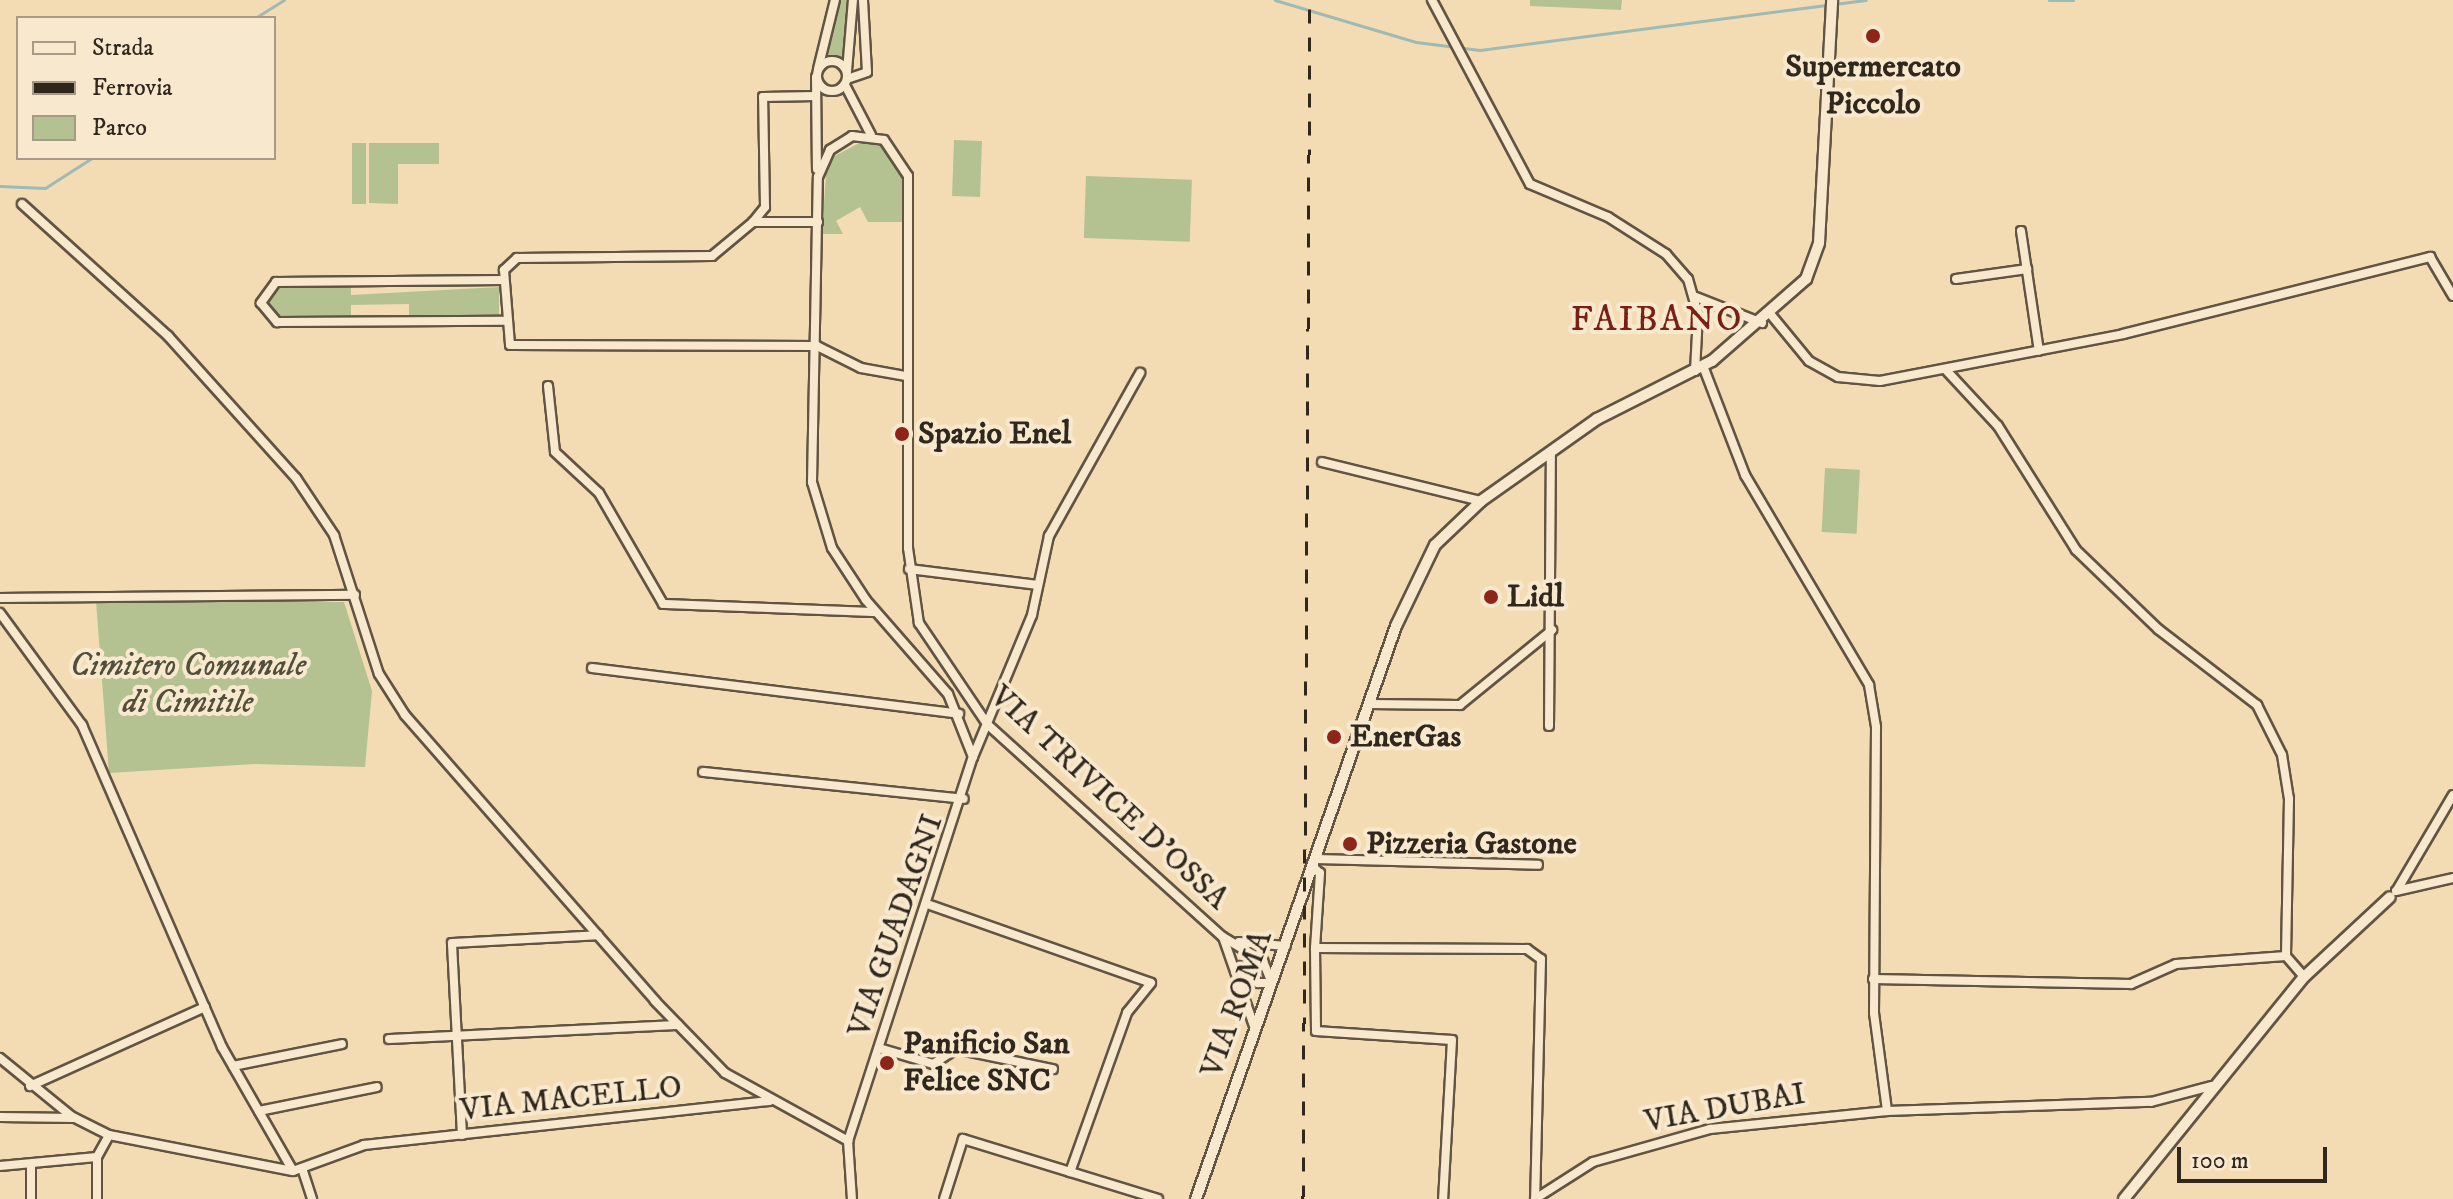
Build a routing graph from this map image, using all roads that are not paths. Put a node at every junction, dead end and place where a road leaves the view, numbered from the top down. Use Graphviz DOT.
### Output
graph roads {
  1 [pos="835,0"];
  2 [pos="853,0"];
  3 [pos="863,0"];
  4 [pos="1432,0"];
  5 [pos="1832,6"];
  6 [pos="817,75"];
  7 [pos="846,79"];
  8 [pos="816,96"];
  9 [pos="871,135"];
  10 [pos="818,177"];
  11 [pos="22,204"];
  12 [pos="753,222"];
  13 [pos="818,222"];
  14 [pos="2021,231"];
  15 [pos="2027,269"];
  16 [pos="1956,279"];
  17 [pos="504,280"];
  18 [pos="2453,296"];
  19 [pos="1696,297"];
  20 [pos="1767,319"];
  21 [pos="504,321"];
  22 [pos="817,346"];
  23 [pos="2039,351"];
  24 [pos="1699,369"];
  25 [pos="1946,370"];
  26 [pos="1140,373"];
  27 [pos="906,376"];
  28 [pos="548,386"];
  29 [pos="1551,452"];
  30 [pos="1322,462"];
  31 [pos="1481,501"];
  32 [pos="909,569"];
  33 [pos="1038,585"];
  34 [pos="355,595"];
  35 [pos="0,598"];
  36 [pos="875,612"];
  37 [pos="0,613"];
  38 [pos="1552,630"];
  39 [pos="592,668"];
  40 [pos="1369,704"];
  41 [pos="959,714"];
  42 [pos="987,724"];
  43 [pos="1549,726"];
  44 [pos="973,757"];
  45 [pos="703,772"];
  46 [pos="2453,795"];
  47 [pos="964,799"];
  48 [pos="1315,863"];
  49 [pos="1538,865"];
  50 [pos="2453,878"];
  51 [pos="2393,894"];
  52 [pos="930,905"];
  53 [pos="598,935"];
  54 [pos="1223,937"];
  55 [pos="1235,942"];
  56 [pos="1286,946"];
  57 [pos="1315,948"];
  58 [pos="2286,956"];
  59 [pos="1234,959"];
  60 [pos="2304,977"];
  61 [pos="1873,979"];
  62 [pos="1272,983"];
  63 [pos="205,1007"];
  64 [pos="678,1025"];
  65 [pos="1255,1029"];
  66 [pos="459,1035"];
  67 [pos="389,1039"];
  68 [pos="342,1044"];
  69 [pos="879,1048"];
  70 [pos="0,1058"];
  71 [pos="233,1066"];
  72 [pos="1053,1069"];
  73 [pos="30,1086"];
  74 [pos="2211,1086"];
  75 [pos="377,1087"];
  76 [pos="771,1101"];
  77 [pos="259,1111"];
  78 [pos="1887,1111"];
  79 [pos="0,1117"];
  80 [pos="75,1118"];
  81 [pos="109,1135"];
  82 [pos="462,1135"];
  83 [pos="848,1141"];
  84 [pos="97,1157"];
  85 [pos="0,1166"];
  86 [pos="31,1166"];
  87 [pos="298,1170"];
  88 [pos="1070,1172"];
  89 [pos="31,1199"];
  90 [pos="97,1199"];
  91 [pos="312,1199"];
  92 [pos="852,1199"];
  93 [pos="944,1199"];
  94 [pos="1158,1199"];
  95 [pos="1196,1199"];
  96 [pos="1443,1199"];
  97 [pos="1535,1199"];
  98 [pos="2124,1199"];
  1 -- 6 [label="street, VIA TRIVICE D'OSSA"];
  2 -- 7 [label="street"];
  3 -- 7 [label="street"];
  4 -- 19 [label="street"];
  5 -- 20 [label="street, VIA ROMA"];
  6 -- 7 [label="street"];
  6 -- 7 [label="street"];
  6 -- 8 [label="street, VIA TRIVICE D'OSSA"];
  7 -- 9 [label="street"];
  8 -- 10 [label="street, VIA TRIVICE D'OSSA"];
  8 -- 12 [label="street"];
  9 -- 10 [label="street"];
  9 -- 27 [label="street, VIA TRIVICE D'OSSA"];
  10 -- 13 [label="street, VIA TRIVICE D'OSSA"];
  11 -- 34 [label="street"];
  12 -- 13 [label="street"];
  12 -- 17 [label="street"];
  13 -- 22 [label="street, VIA TRIVICE D'OSSA"];
  14 -- 15 [label="street"];
  15 -- 16 [label="street"];
  15 -- 23 [label="street"];
  17 -- 21 [label="street"];
  17 -- 21 [label="street"];
  18 -- 23 [label="street"];
  19 -- 20 [label="street"];
  19 -- 24 [label="street"];
  20 -- 24 [label="street, VIA ROMA"];
  20 -- 25 [label="street"];
  21 -- 22 [label="street"];
  22 -- 27 [label="street"];
  22 -- 36 [label="street, VIA TRIVICE D'OSSA"];
  23 -- 25 [label="street"];
  24 -- 29 [label="street, VIA ROMA"];
  24 -- 61 [label="street"];
  25 -- 58 [label="street"];
  26 -- 33 [label="street, VIA GUADAGNI"];
  27 -- 32 [label="street, VIA TRIVICE D'OSSA"];
  28 -- 36 [label="street"];
  29 -- 31 [label="street, VIA ROMA"];
  29 -- 38 [label="street"];
  30 -- 31 [label="street"];
  31 -- 40 [label="street, VIA ROMA"];
  32 -- 33 [label="street"];
  32 -- 42 [label="street, VIA TRIVICE D'OSSA"];
  33 -- 42 [label="street, VIA GUADAGNI"];
  34 -- 35 [label="street"];
  34 -- 53 [label="street"];
  36 -- 41 [label="street, VIA TRIVICE D'OSSA"];
  37 -- 63 [label="street"];
  38 -- 40 [label="street"];
  38 -- 43 [label="street"];
  39 -- 41 [label="street"];
  40 -- 48 [label="street, VIA ROMA"];
  41 -- 44 [label="street, VIA TRIVICE D'OSSA"];
  42 -- 44 [label="street, VIA GUADAGNI"];
  42 -- 54 [label="street, VIA TRIVICE D'OSSA"];
  44 -- 47 [label="street, VIA GUADAGNI"];
  45 -- 47 [label="street"];
  46 -- 51 [label="street"];
  47 -- 52 [label="street, VIA GUADAGNI"];
  48 -- 49 [label="street"];
  48 -- 56 [label="street, VIA ROMA"];
  48 -- 57 [label="street"];
  50 -- 51 [label="street"];
  51 -- 60 [label="street"];
  52 -- 69 [label="street, VIA GUADAGNI"];
  52 -- 88 [label="street"];
  53 -- 64 [label="street"];
  53 -- 66 [label="street"];
  54 -- 55 [label="street, VIA TRIVICE D'OSSA"];
  54 -- 59 [label="street, VIA TRIVICE D'OSSA"];
  55 -- 56 [label="street, VIA TRIVICE D'OSSA"];
  55 -- 62 [label="street, VIA TRIVICE D'OSSA"];
  56 -- 62 [label="street, VIA ROMA"];
  57 -- 96 [label="street"];
  57 -- 97 [label="street"];
  58 -- 60 [label="street"];
  58 -- 61 [label="street"];
  59 -- 62 [label="street, VIA TRIVICE D'OSSA"];
  59 -- 65 [label="street, VIA TRIVICE D'OSSA"];
  60 -- 74 [label="street"];
  61 -- 78 [label="street"];
  62 -- 65 [label="street, VIA ROMA"];
  63 -- 71 [label="street"];
  63 -- 73 [label="street"];
  64 -- 66 [label="street"];
  64 -- 76 [label="street"];
  65 -- 95 [label="street, VIA ROMA"];
  66 -- 67 [label="street"];
  66 -- 82 [label="street"];
  68 -- 71 [label="street"];
  69 -- 72 [label="street"];
  69 -- 83 [label="street, VIA GUADAGNI"];
  70 -- 73 [label="street"];
  71 -- 77 [label="street"];
  73 -- 80 [label="street"];
  74 -- 78 [label="street, VIA DUBAI"];
  74 -- 98 [label="street"];
  75 -- 77 [label="street"];
  76 -- 82 [label="street, VIA MACELLO"];
  76 -- 83 [label="street"];
  77 -- 87 [label="street"];
  78 -- 97 [label="street, VIA DUBAI"];
  79 -- 80 [label="street"];
  80 -- 81 [label="street"];
  81 -- 84 [label="street"];
  81 -- 87 [label="street"];
  82 -- 87 [label="street, VIA MACELLO"];
  83 -- 92 [label="street"];
  84 -- 86 [label="street"];
  84 -- 90 [label="street"];
  85 -- 86 [label="street"];
  86 -- 89 [label="street"];
  87 -- 91 [label="street"];
  88 -- 93 [label="street"];
  88 -- 94 [label="street"];
}
